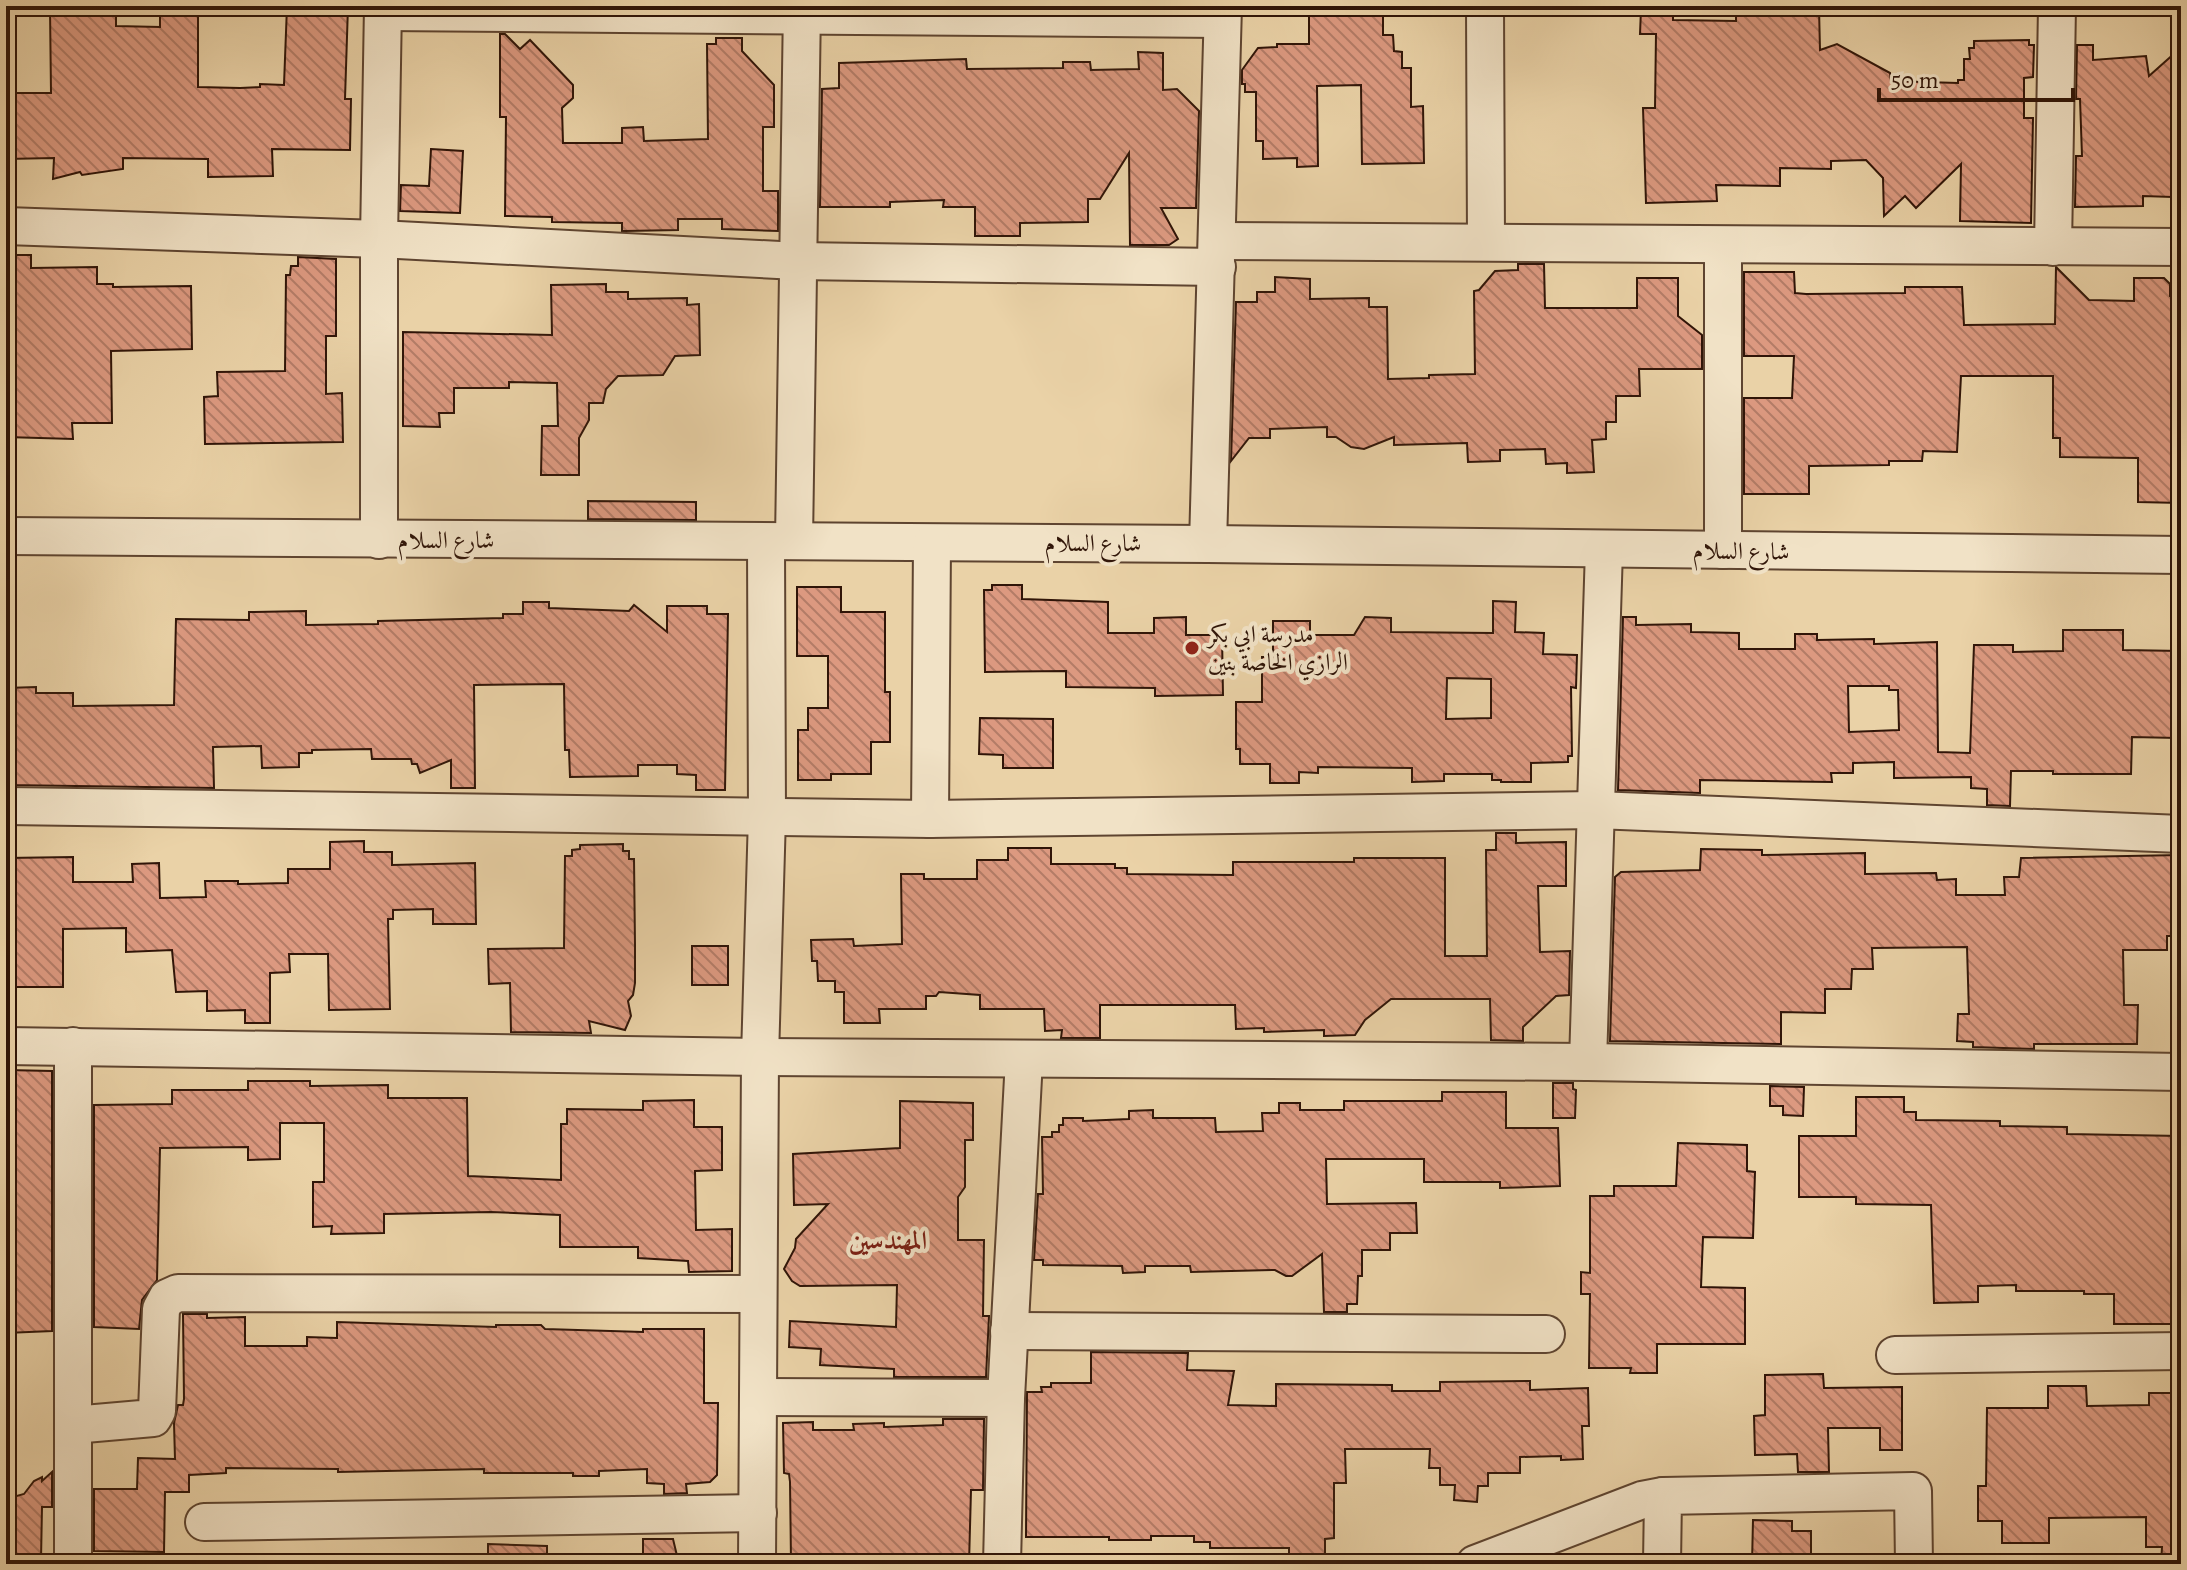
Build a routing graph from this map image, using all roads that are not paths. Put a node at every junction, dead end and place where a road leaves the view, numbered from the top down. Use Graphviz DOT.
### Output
graph roads {
  1 [pos="1485,6"];
  2 [pos="2057,6"];
  3 [pos="383,9"];
  4 [pos="802,11"];
  5 [pos="1222,12"];
  6 [pos="6,226"];
  7 [pos="379,239"];
  8 [pos="1486,241"];
  9 [pos="1723,245"];
  10 [pos="2053,247"];
  11 [pos="2181,247"];
  12 [pos="1218,254"];
  13 [pos="798,261"];
  14 [pos="6,536"];
  15 [pos="379,540"];
  16 [pos="780,542"];
  17 [pos="932,543"];
  18 [pos="1208,544"];
  19 [pos="1604,549"];
  20 [pos="1723,550"];
  21 [pos="2181,555"];
  22 [pos="6,806"];
  23 [pos="1596,810"];
  24 [pos="767,816"];
  25 [pos="930,819"];
  26 [pos="2181,834"];
  27 [pos="6,1046"];
  28 [pos="73,1046"];
  29 [pos="760,1057"];
  30 [pos="1024,1059"];
  31 [pos="1588,1062"];
  32 [pos="2181,1072"];
  33 [pos="758,1294"];
  34 [pos="1009,1331"];
  35 [pos="1546,1334"];
  36 [pos="2181,1351"];
  37 [pos="1895,1355"];
  38 [pos="760,1397"];
  39 [pos="1006,1398"];
  40 [pos="73,1425"];
  41 [pos="1663,1496"];
  42 [pos="758,1513"];
  43 [pos="204,1522"];
  44 [pos="73,1564"];
  45 [pos="757,1564"];
  46 [pos="1002,1564"];
  47 [pos="1475,1564"];
  48 [pos="1662,1564"];
  49 [pos="1914,1564"];
  1 -- 8 [label="street"];
  2 -- 10 [label="street"];
  3 -- 4 [label="street"];
  3 -- 7 [label="street"];
  4 -- 5 [label="street"];
  4 -- 13 [label="street"];
  5 -- 12 [label="street"];
  6 -- 7 [label="street"];
  7 -- 13 [label="street"];
  7 -- 15 [label="street"];
  8 -- 9 [label="street"];
  8 -- 12 [label="street"];
  9 -- 10 [label="street"];
  9 -- 20 [label="street"];
  10 -- 11 [label="street"];
  12 -- 13 [label="street"];
  12 -- 18 [label="street"];
  13 -- 16 [label="street"];
  14 -- 15 [label="street, شارع السلام"];
  15 -- 16 [label="street, شارع السلام"];
  16 -- 17 [label="street, شارع السلام"];
  16 -- 24 [label="street"];
  17 -- 18 [label="street, شارع السلام"];
  17 -- 25 [label="street"];
  18 -- 19 [label="street, شارع السلام"];
  19 -- 20 [label="street, شارع السلام"];
  19 -- 23 [label="street"];
  20 -- 21 [label="street, شارع السلام"];
  22 -- 24 [label="street"];
  23 -- 25 [label="street"];
  23 -- 26 [label="street"];
  23 -- 31 [label="street"];
  24 -- 25 [label="street"];
  24 -- 29 [label="street"];
  27 -- 28 [label="street"];
  28 -- 29 [label="street"];
  28 -- 40 [label="street"];
  29 -- 30 [label="street"];
  29 -- 33 [label="street"];
  30 -- 31 [label="street"];
  30 -- 34 [label="street"];
  31 -- 32 [label="street"];
  33 -- 38 [label="street"];
  33 -- 40 [label="street"];
  34 -- 35 [label="street"];
  34 -- 39 [label="street"];
  36 -- 37 [label="street"];
  38 -- 39 [label="street"];
  38 -- 42 [label="street"];
  39 -- 46 [label="street"];
  40 -- 44 [label="street"];
  41 -- 47 [label="street"];
  41 -- 48 [label="street"];
  41 -- 49 [label="street"];
  42 -- 43 [label="street"];
  42 -- 45 [label="street"];
}
